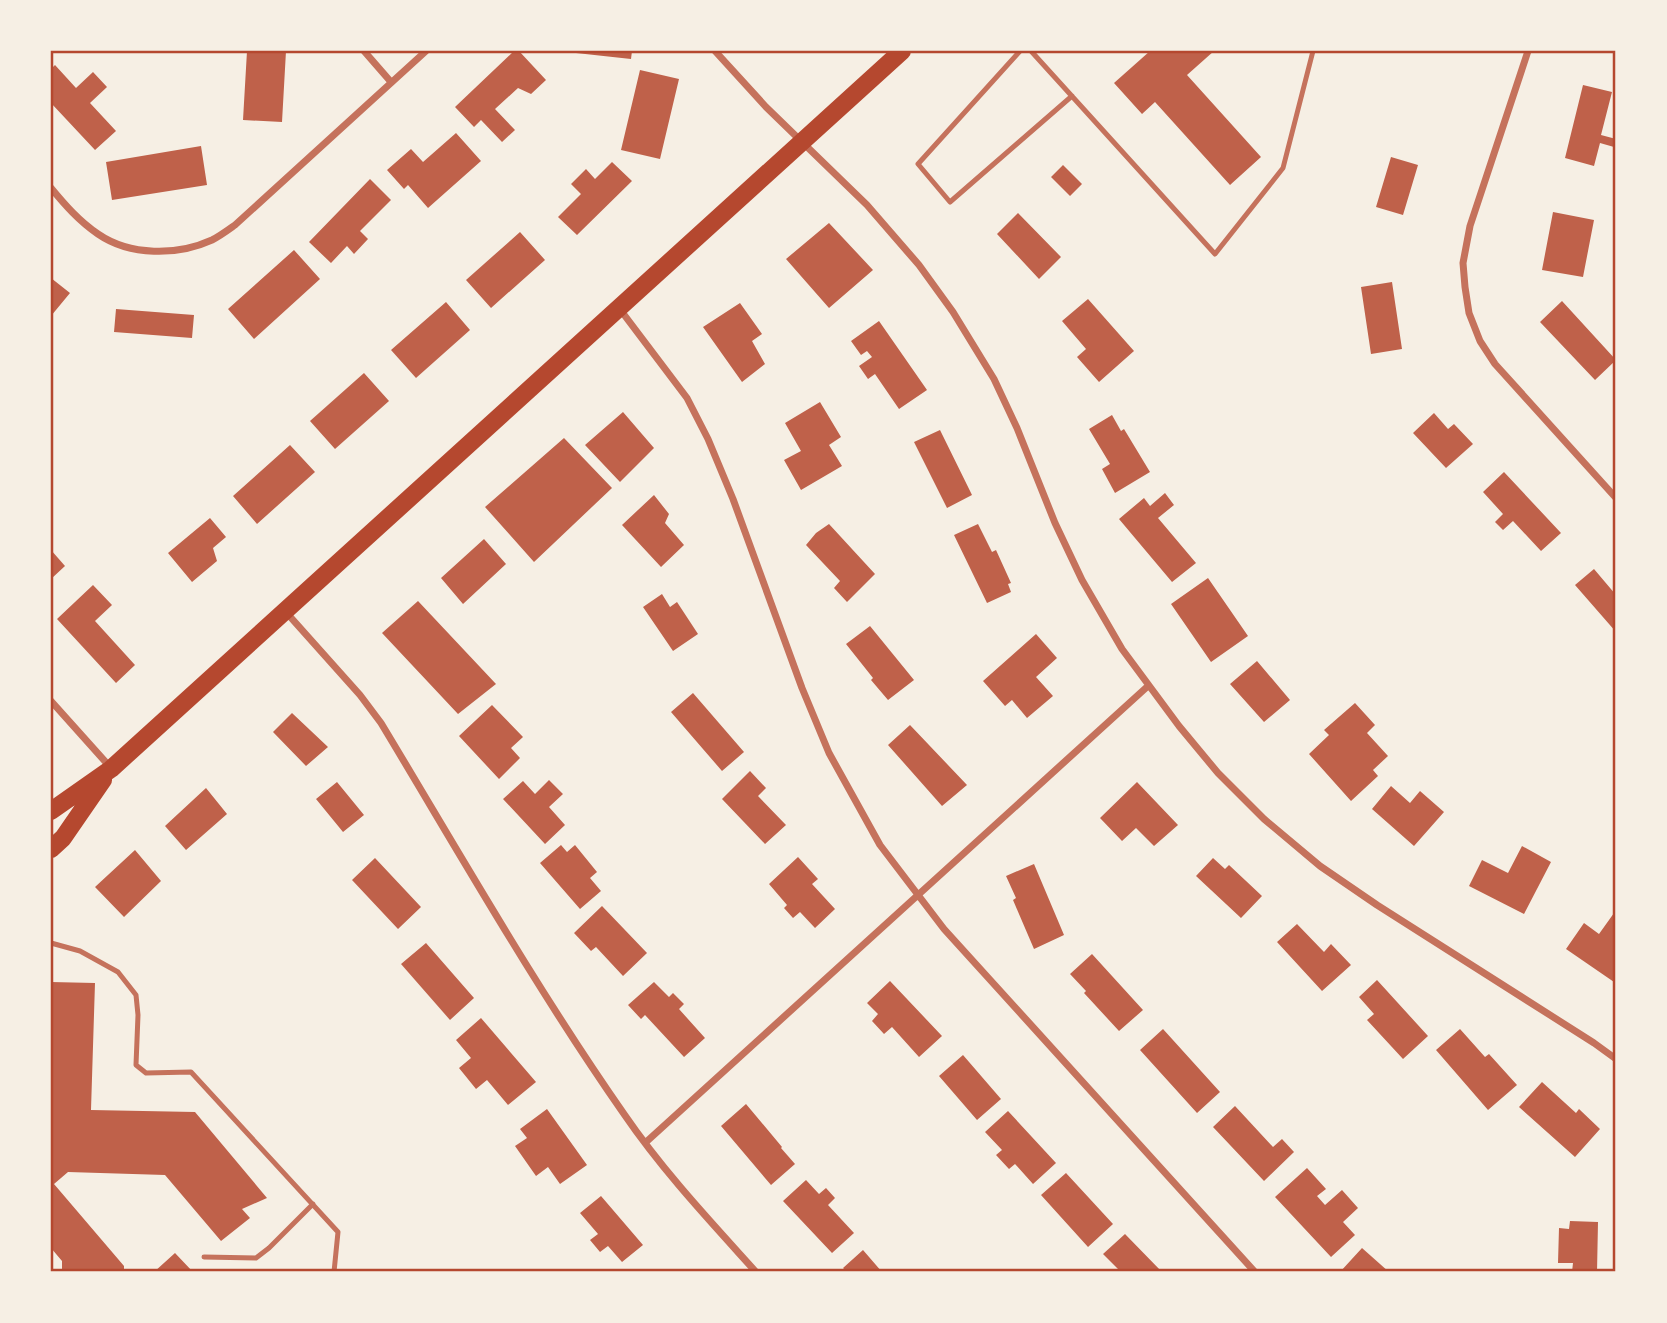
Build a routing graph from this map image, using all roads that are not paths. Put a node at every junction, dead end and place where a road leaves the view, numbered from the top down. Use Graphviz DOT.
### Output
graph roads {
  1 [pos="364,51"];
  2 [pos="426,51"];
  3 [pos="715,51"];
  4 [pos="902,51"];
  5 [pos="1020,51"];
  6 [pos="1031,51"];
  7 [pos="1313,51"];
  8 [pos="1528,51"];
  9 [pos="391,82"];
  10 [pos="1072,96"];
  11 [pos="800,142"];
  12 [pos="51,188"];
  13 [pos="618,308"];
  14 [pos="1616,498"];
  15 [pos="284,610"];
  16 [pos="1148,686"];
  17 [pos="51,701"];
  18 [pos="111,769"];
  19 [pos="51,811"];
  20 [pos="51,849"];
  21 [pos="918,896"];
  22 [pos="51,944"];
  23 [pos="1616,1059"];
  24 [pos="645,1143"];
  25 [pos="313,1205"];
  26 [pos="204,1257"];
  27 [pos="334,1272"];
  28 [pos="756,1272"];
  29 [pos="1255,1272"];
  1 -- 9 [label="street"];
  2 -- 9 [label="street"];
  3 -- 11 [label="street"];
  4 -- 11 [label="main road"];
  5 -- 10 [label="lane"];
  6 -- 10 [label="lane"];
  7 -- 10 [label="lane"];
  8 -- 14 [label="street"];
  9 -- 12 [label="street"];
  11 -- 13 [label="main road"];
  11 -- 16 [label="street"];
  13 -- 15 [label="main road"];
  13 -- 21 [label="street"];
  15 -- 18 [label="main road"];
  15 -- 24 [label="street"];
  16 -- 21 [label="street"];
  16 -- 23 [label="street"];
  17 -- 18 [label="street"];
  18 -- 19 [label="main road"];
  18 -- 20 [label="main road"];
  21 -- 24 [label="street"];
  21 -- 29 [label="street"];
  22 -- 25 [label="lane"];
  24 -- 28 [label="street"];
  25 -- 26 [label="lane"];
  25 -- 27 [label="lane"];
}
